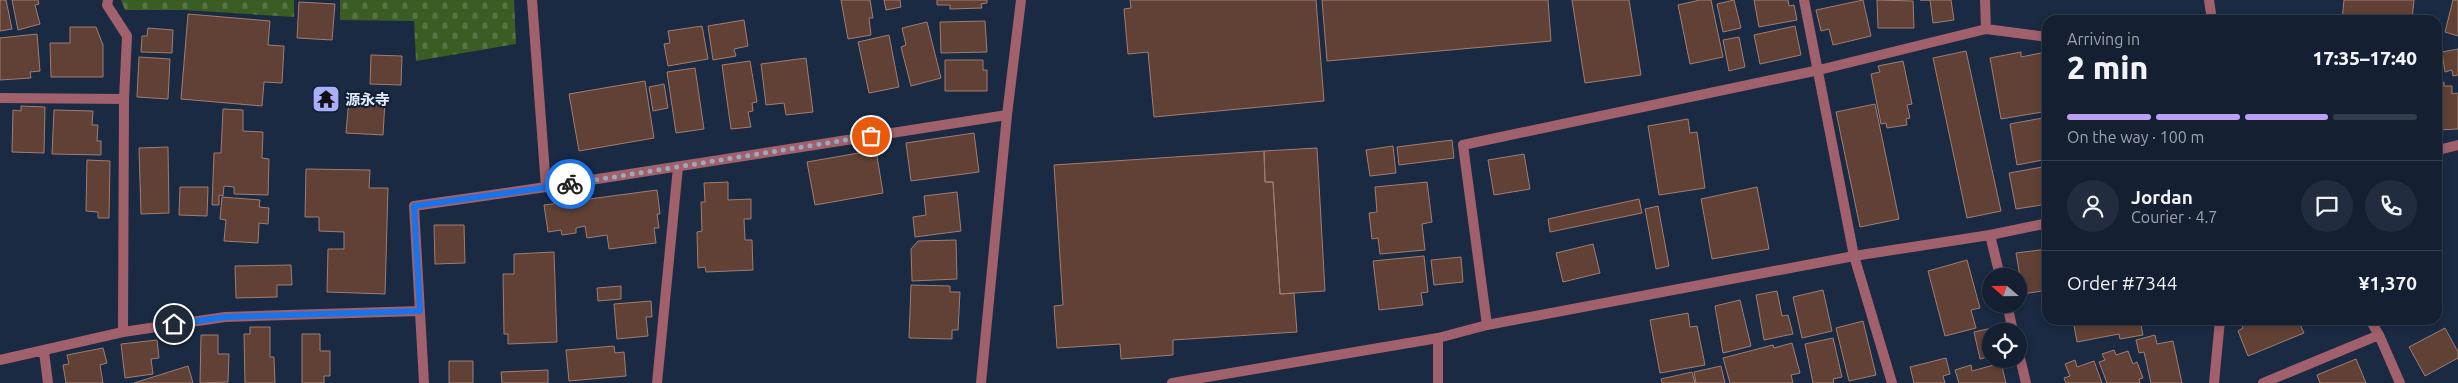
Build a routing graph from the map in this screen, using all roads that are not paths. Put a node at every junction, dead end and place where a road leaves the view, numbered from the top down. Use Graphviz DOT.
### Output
graph roads {
  1 [pos="108,0"];
  2 [pos="532,0"];
  3 [pos="1021,0"];
  4 [pos="1804,0"];
  5 [pos="1985,0"];
  6 [pos="2209,0"];
  7 [pos="2211,15"];
  8 [pos="1986,29"];
  9 [pos="2042,36"];
  10 [pos="1819,70"];
  11 [pos="0,98"];
  12 [pos="124,99"];
  13 [pos="1007,115"];
  14 [pos="2458,145"];
  15 [pos="2442,149"];
  16 [pos="678,166"];
  17 [pos="546,188"];
  18 [pos="2042,224"];
  19 [pos="1990,235"];
  20 [pos="1854,256"];
  21 [pos="1998,268"];
  22 [pos="420,311"];
  23 [pos="1486,325"];
  24 [pos="2220,325"];
  25 [pos="2373,325"];
  26 [pos="123,332"];
  27 [pos="2379,335"];
  28 [pos="1438,338"];
  29 [pos="44,352"];
  30 [pos="0,360"];
  31 [pos="2022,368"];
  32 [pos="48,383"];
  33 [pos="424,383"];
  34 [pos="657,383"];
  35 [pos="981,383"];
  36 [pos="1172,383"];
  37 [pos="1438,383"];
  38 [pos="1892,383"];
  39 [pos="2026,383"];
  40 [pos="2214,383"];
  41 [pos="2263,383"];
  42 [pos="2400,383"];
  1 -- 12 [label="street"];
  2 -- 17 [label="street"];
  3 -- 13 [label="street"];
  4 -- 10 [label="street"];
  5 -- 8 [label="street"];
  6 -- 7 [label="street"];
  8 -- 9 [label="street"];
  8 -- 10 [label="street"];
  10 -- 20 [label="street"];
  10 -- 23 [label="street"];
  11 -- 12 [label="street"];
  12 -- 26 [label="street"];
  13 -- 16 [label="street"];
  13 -- 35 [label="street"];
  14 -- 15 [label="street"];
  16 -- 17 [label="street"];
  16 -- 34 [label="street"];
  17 -- 22 [label="street"];
  18 -- 19 [label="street"];
  19 -- 20 [label="street"];
  19 -- 21 [label="street"];
  20 -- 23 [label="street"];
  20 -- 38 [label="street"];
  22 -- 26 [label="street"];
  22 -- 33 [label="street"];
  23 -- 28 [label="street"];
  24 -- 40 [label="street"];
  25 -- 27 [label="street"];
  26 -- 29 [label="street"];
  27 -- 41 [label="street"];
  27 -- 42 [label="street"];
  28 -- 36 [label="street"];
  28 -- 37 [label="street"];
  29 -- 30 [label="street"];
  29 -- 32 [label="street"];
  31 -- 39 [label="street"];
}
